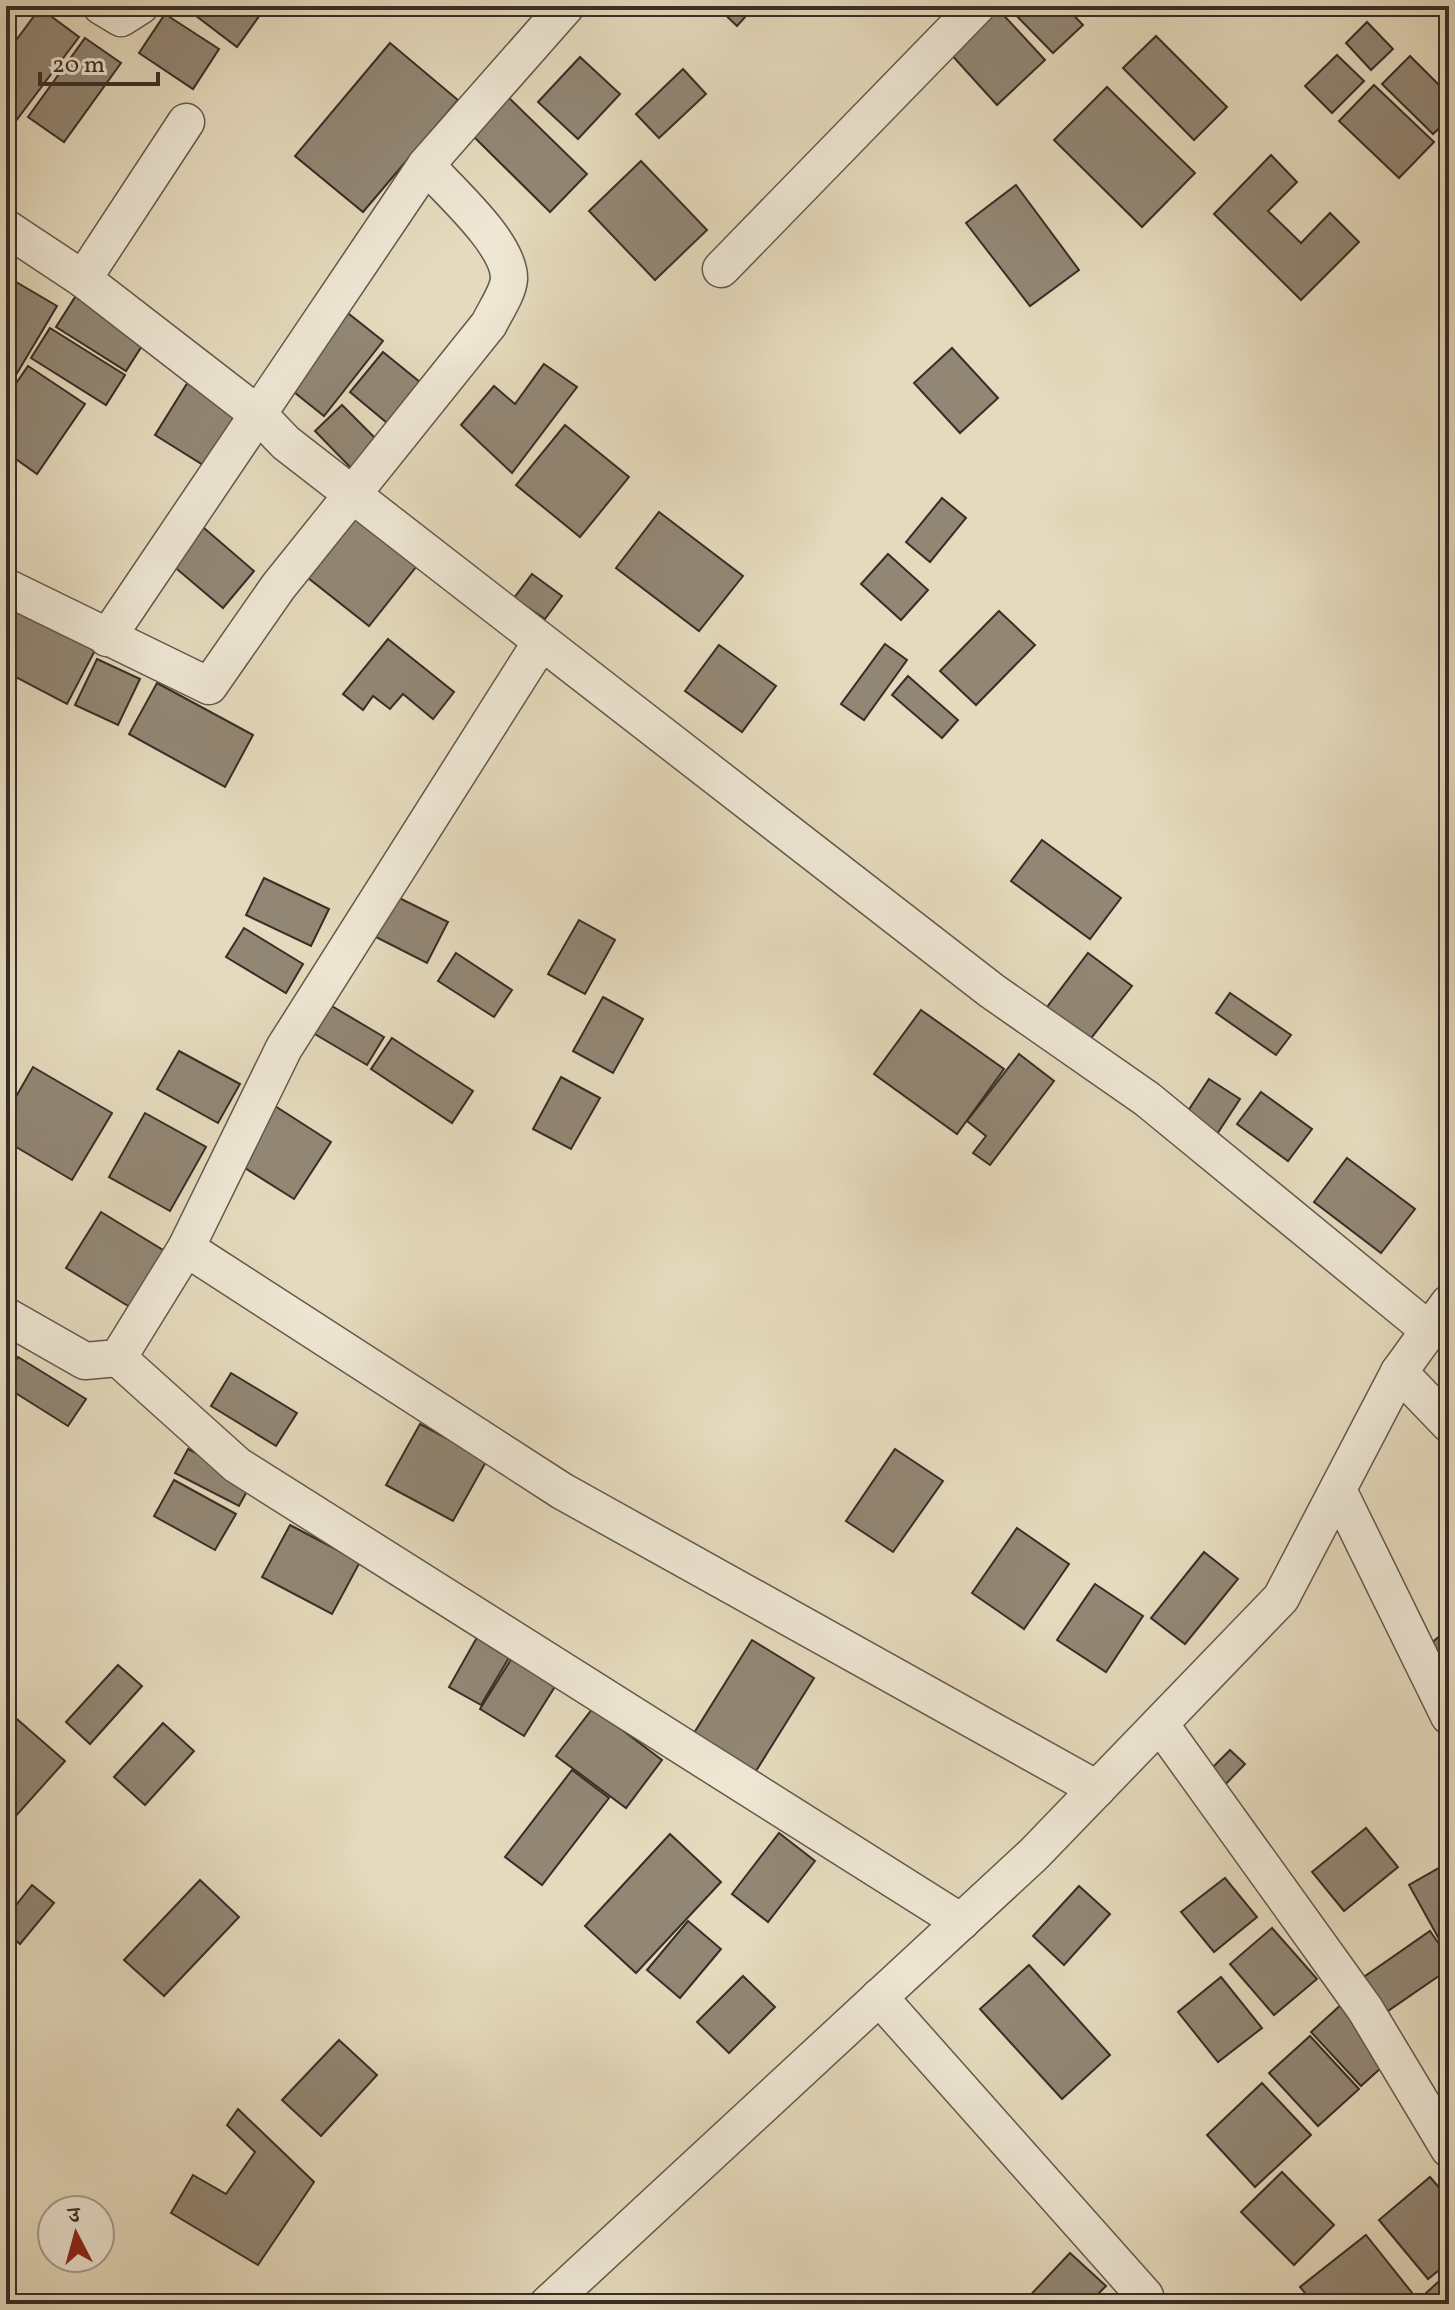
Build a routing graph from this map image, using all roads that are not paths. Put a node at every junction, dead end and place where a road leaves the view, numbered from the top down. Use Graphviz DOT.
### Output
graph roads {
  1 [pos="101,6"];
  2 [pos="140,6"];
  3 [pos="566,6"];
  4 [pos="977,6"];
  5 [pos="186,122"];
  6 [pos="426,165"];
  7 [pos="6,228"];
  8 [pos="721,269"];
  9 [pos="83,279"];
  10 [pos="259,415"];
  11 [pos="352,494"];
  12 [pos="6,587"];
  13 [pos="107,638"];
  14 [pos="541,642"];
  15 [pos="186,1248"];
  16 [pos="6,1316"];
  17 [pos="1439,1317"];
  18 [pos="118,1358"];
  19 [pos="1399,1372"];
  20 [pos="1449,1424"];
  21 [pos="1338,1490"];
  22 [pos="1449,1716"];
  23 [pos="1160,1724"];
  24 [pos="1097,1789"];
  25 [pos="961,1922"];
  26 [pos="879,1997"];
  27 [pos="1449,2149"];
  28 [pos="548,2304"];
  29 [pos="1137,2304"];
  1 -- 2 [label="street"];
  3 -- 6 [label="street"];
  4 -- 8 [label="street"];
  5 -- 9 [label="street"];
  6 -- 10 [label="street"];
  6 -- 11 [label="street"];
  7 -- 9 [label="street"];
  9 -- 10 [label="street"];
  10 -- 11 [label="street"];
  10 -- 13 [label="street"];
  11 -- 13 [label="street"];
  11 -- 14 [label="street"];
  12 -- 13 [label="street"];
  14 -- 15 [label="street"];
  14 -- 17 [label="street"];
  15 -- 18 [label="street"];
  15 -- 24 [label="street"];
  16 -- 18 [label="street"];
  17 -- 19 [label="street"];
  18 -- 25 [label="street"];
  19 -- 20 [label="street"];
  19 -- 21 [label="street"];
  21 -- 22 [label="street"];
  21 -- 23 [label="street"];
  23 -- 24 [label="street"];
  23 -- 27 [label="street"];
  24 -- 25 [label="street"];
  25 -- 26 [label="street"];
  26 -- 28 [label="street"];
  26 -- 29 [label="street"];
}
